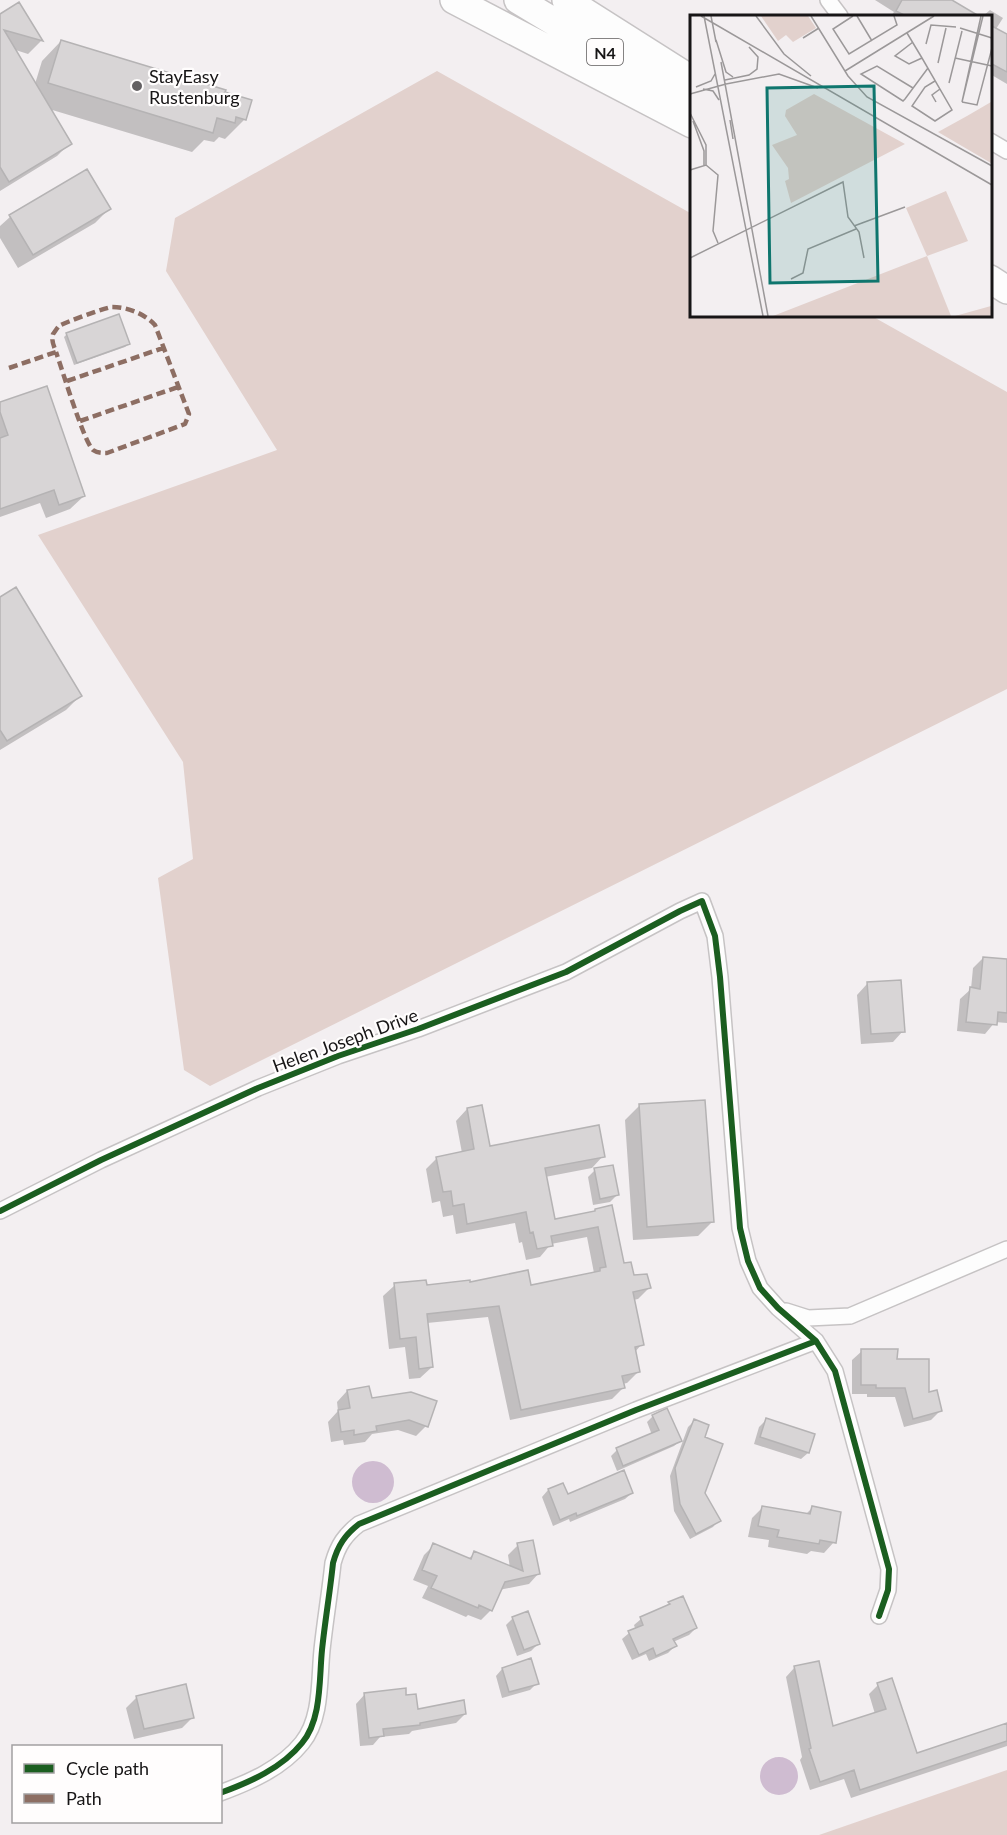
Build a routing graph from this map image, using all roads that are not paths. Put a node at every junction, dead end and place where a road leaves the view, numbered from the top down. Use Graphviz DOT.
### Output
graph roads {
  1 [pos="454,0"];
  2 [pos="518,0"];
  3 [pos="566,0"];
  4 [pos="828,0"];
  5 [pos="839,15"];
  6 [pos="690,79"];
  7 [pos="690,104"];
  8 [pos="690,123"];
  9 [pos="992,142"];
  10 [pos="1007,151"];
  11 [pos="992,266"];
  12 [pos="1007,275"];
  13 [pos="992,280"];
  14 [pos="1007,290"];
  15 [pos="0,1210"];
  16 [pos="1007,1249"];
  17 [pos="778,1308"];
  18 [pos="816,1341"];
  19 [pos="879,1616"];
  20 [pos="222,1792"];
  1 -- 8 [label="highway"];
  2 -- 7 [label="highway, N4"];
  3 -- 6 [label="highway"];
  4 -- 5 [label="street"];
  9 -- 10 [label="street"];
  11 -- 12 [label="highway"];
  13 -- 14 [label="highway"];
  15 -- 17 [label="street, Helen Joseph Drive"];
  16 -- 17 [label="street"];
  17 -- 18 [label="street"];
  18 -- 19 [label="street"];
  18 -- 20 [label="street"];
}
